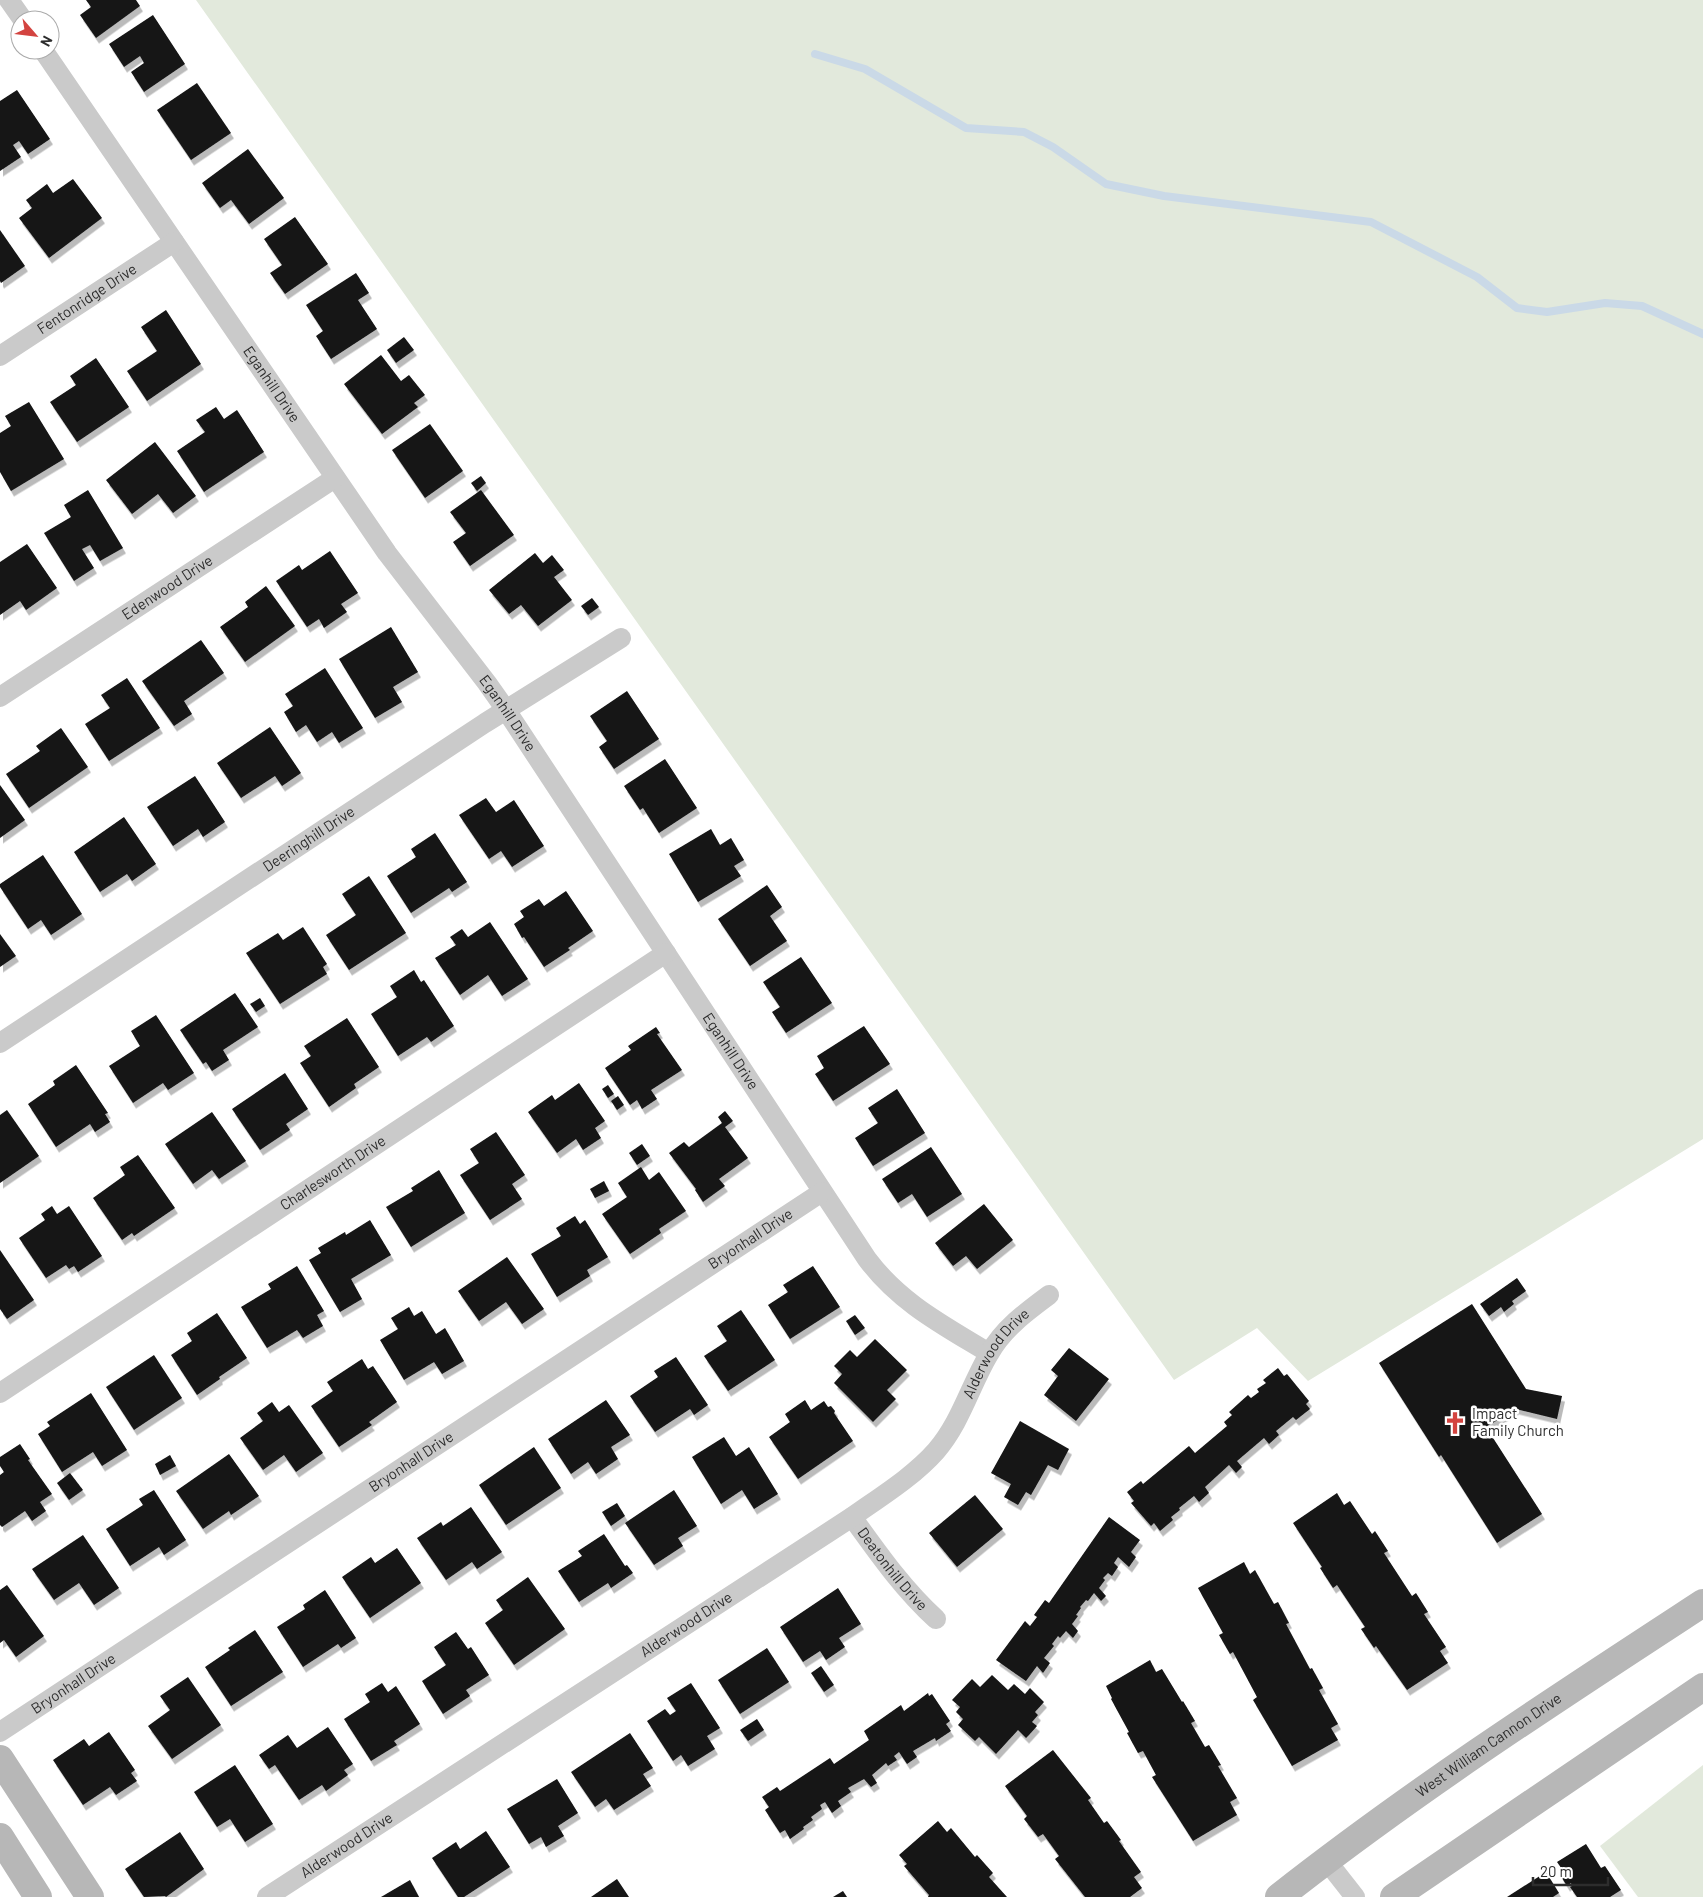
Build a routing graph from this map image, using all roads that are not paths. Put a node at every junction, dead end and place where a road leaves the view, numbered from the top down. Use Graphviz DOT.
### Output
graph roads {
  1 [pos="50,60"];
  2 [pos="174,242"];
  3 [pos="0,356"];
  4 [pos="335,478"];
  5 [pos="621,638"];
  6 [pos="0,697"];
  7 [pos="506,710"];
  8 [pos="666,954"];
  9 [pos="0,1043"];
  10 [pos="822,1192"];
  11 [pos="1049,1295"];
  12 [pos="989,1353"];
  13 [pos="0,1393"];
  14 [pos="852,1517"];
  15 [pos="1703,1603"];
  16 [pos="936,1619"];
  17 [pos="1703,1687"];
  18 [pos="0,1732"];
  19 [pos="0,1759"];
  20 [pos="0,1838"];
  21 [pos="1326,1860"];
  22 [pos="38,1897"];
  23 [pos="90,1897"];
  24 [pos="267,1897"];
  25 [pos="1280,1897"];
  26 [pos="1355,1897"];
  27 [pos="1394,1897"];
  1 -- 2 [label="street, Eganhill Drive"];
  2 -- 3 [label="street, Fentonridge Drive"];
  2 -- 4 [label="street, Eganhill Drive"];
  4 -- 6 [label="street, Edenwood Drive"];
  4 -- 7 [label="street, Eganhill Drive"];
  5 -- 7 [label="street, Deeringhill Drive"];
  7 -- 8 [label="street, Eganhill Drive"];
  7 -- 9 [label="street, Deeringhill Drive"];
  8 -- 10 [label="street, Eganhill Drive"];
  8 -- 13 [label="street, Charlesworth Drive"];
  10 -- 12 [label="street, Eganhill Drive"];
  10 -- 18 [label="street, Bryonhall Drive"];
  11 -- 12 [label="street, Alderwood Drive"];
  12 -- 14 [label="street, Alderwood Drive"];
  14 -- 16 [label="street, Deatonhill Drive"];
  14 -- 24 [label="street, Alderwood Drive"];
  15 -- 21 [label="main road, West William Cannon Drive"];
  17 -- 27 [label="main road"];
  19 -- 23 [label="main road"];
  20 -- 22 [label="main road"];
  21 -- 25 [label="main road, West William Cannon Drive"];
  21 -- 26 [label="street"];
}
